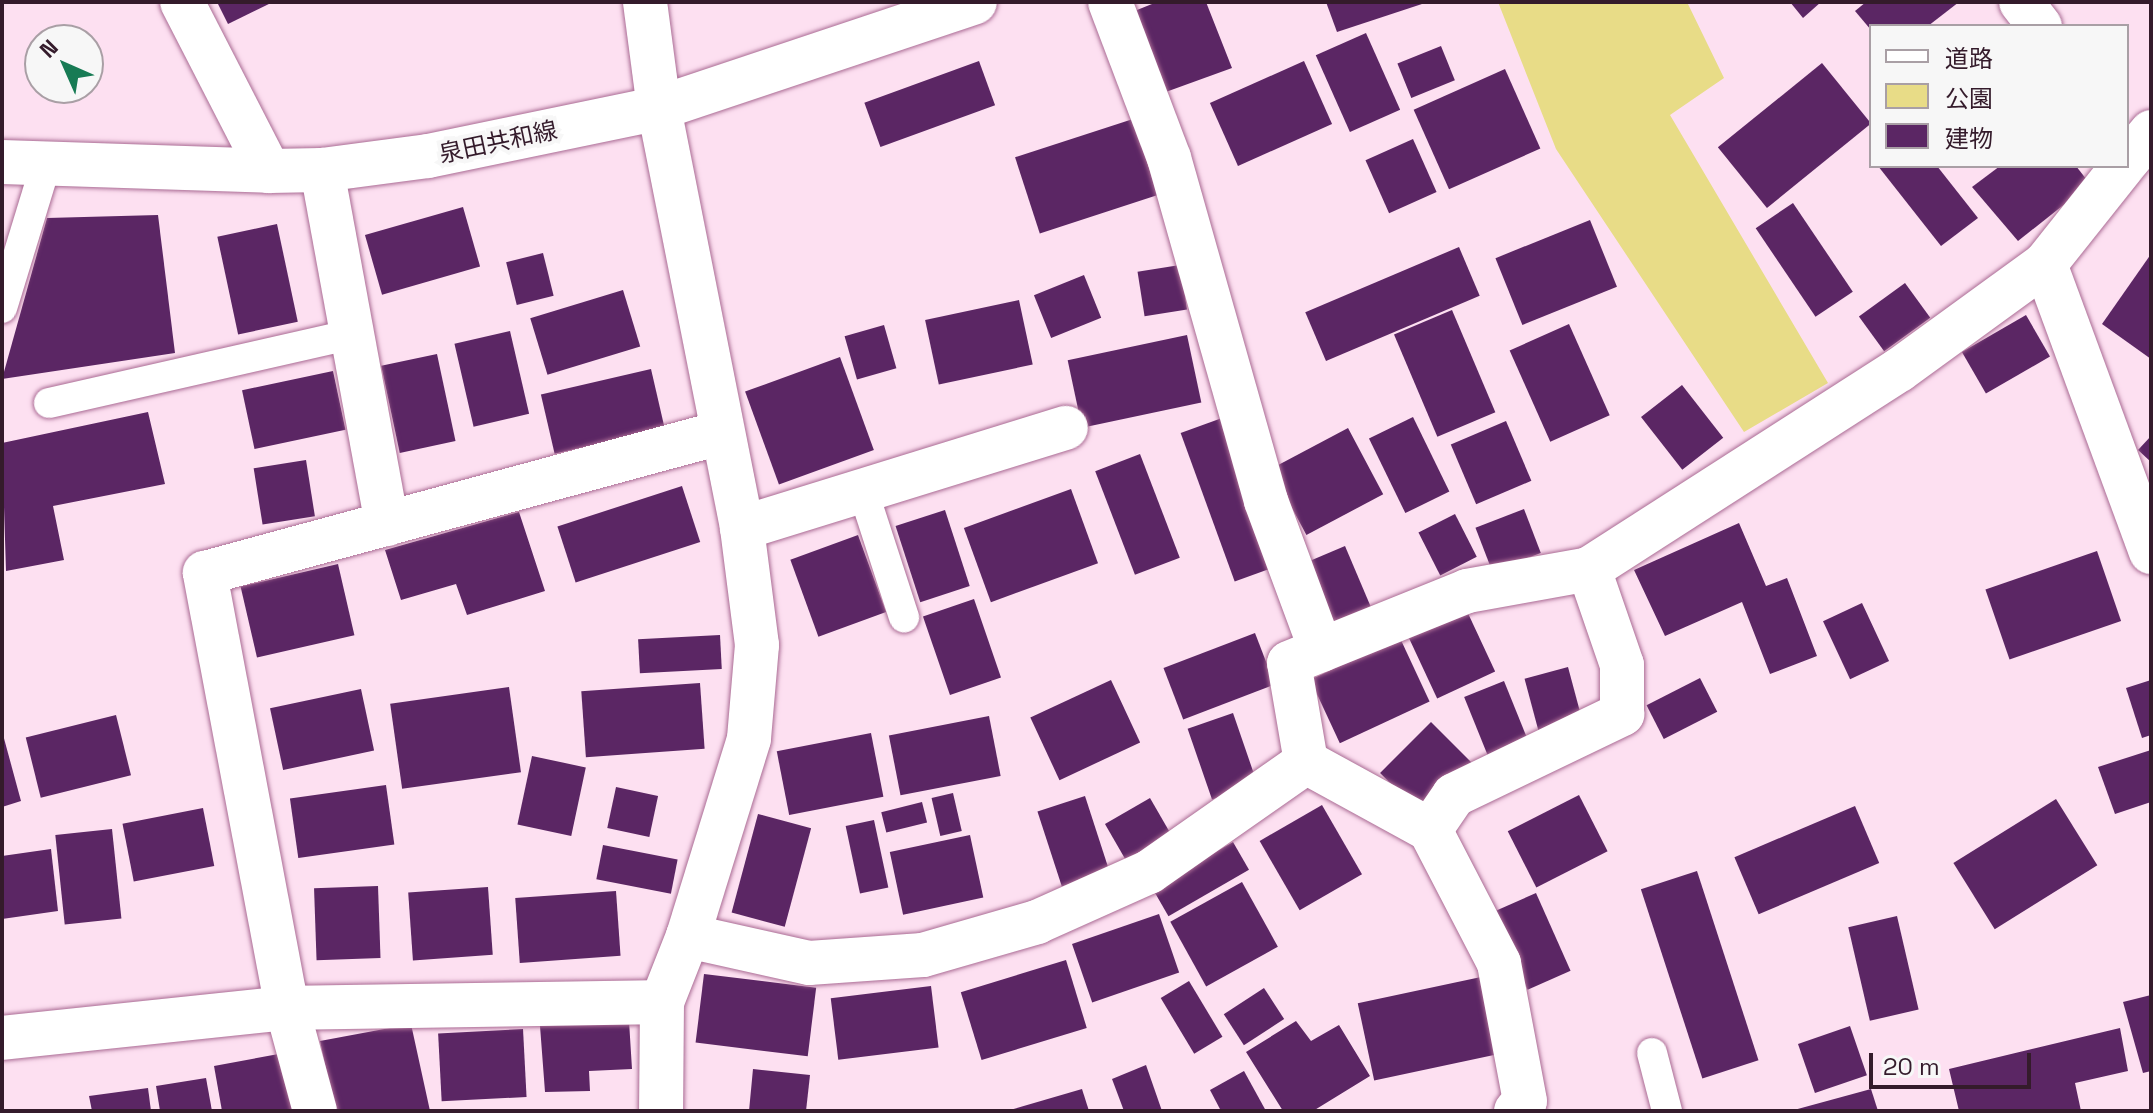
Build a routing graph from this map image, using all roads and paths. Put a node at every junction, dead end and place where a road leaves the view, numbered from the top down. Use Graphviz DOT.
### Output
graph roads {
  1 [pos="182,2"];
  2 [pos="645,2"];
  3 [pos="975,2"];
  4 [pos="1110,2"];
  5 [pos="2021,2"];
  6 [pos="2038,24"];
  7 [pos="659,108"];
  8 [pos="2,162"];
  9 [pos="45,167"];
  10 [pos="2118,168"];
  11 [pos="322,170"];
  12 [pos="269,171"];
  13 [pos="2045,264"];
  14 [pos="2,308"];
  15 [pos="352,334"];
  16 [pos="49,403"];
  17 [pos="1066,428"];
  18 [pos="720,433"];
  19 [pos="863,491"];
  20 [pos="387,524"];
  21 [pos="742,528"];
  22 [pos="2151,552"];
  23 [pos="1589,569"];
  24 [pos="904,617"];
  25 [pos="1321,650"];
  26 [pos="1306,762"];
  27 [pos="1430,830"];
  28 [pos="688,936"];
  29 [pos="662,1002"];
  30 [pos="287,1008"];
  31 [pos="2,1038"];
  32 [pos="1652,1053"];
  33 [pos="315,1111"];
  34 [pos="661,1111"];
  35 [pos="1516,1111"];
  36 [pos="1667,1111"];
  1 -- 12 [label="street"];
  2 -- 7 [label="street"];
  3 -- 7 [label="street, 泉田共和線"];
  4 -- 25 [label="street"];
  5 -- 6 [label="street"];
  7 -- 11 [label="street, 泉田共和線"];
  7 -- 18 [label="street"];
  8 -- 9 [label="street, 泉田共和線"];
  9 -- 12 [label="street, 泉田共和線"];
  9 -- 14 [label="lane"];
  10 -- 13 [label="street"];
  11 -- 12 [label="street, 泉田共和線"];
  11 -- 15 [label="street"];
  13 -- 22 [label="street"];
  13 -- 23 [label="street"];
  15 -- 16 [label="lane"];
  15 -- 20 [label="street"];
  17 -- 19 [label="street"];
  18 -- 20 [label="street"];
  18 -- 21 [label="street"];
  19 -- 21 [label="street"];
  19 -- 24 [label="lane"];
  20 -- 30 [label="street"];
  21 -- 28 [label="street"];
  23 -- 25 [label="street"];
  23 -- 27 [label="street"];
  25 -- 26 [label="street"];
  26 -- 27 [label="street"];
  26 -- 28 [label="street"];
  27 -- 35 [label="street"];
  28 -- 29 [label="street"];
  29 -- 30 [label="street"];
  29 -- 34 [label="street"];
  30 -- 31 [label="street"];
  30 -- 33 [label="street"];
  32 -- 36 [label="lane"];
}
